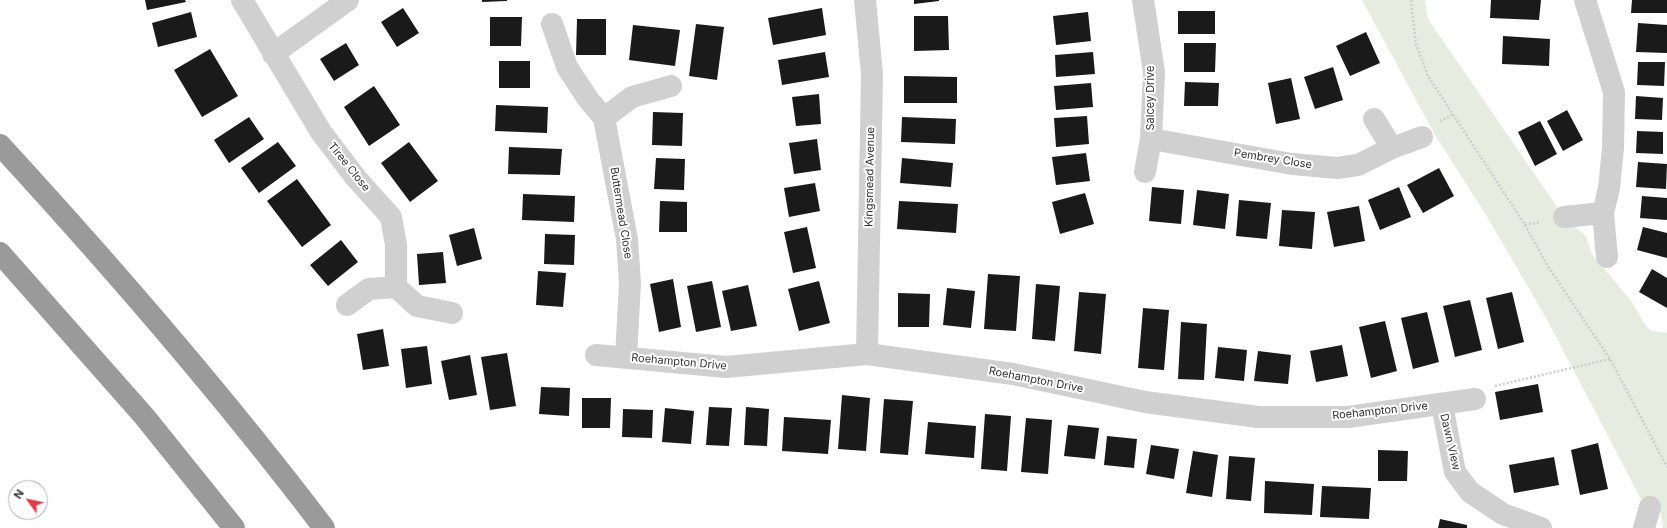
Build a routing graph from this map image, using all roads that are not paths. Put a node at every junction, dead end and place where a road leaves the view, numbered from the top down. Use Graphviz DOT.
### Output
graph roads {
  1 [pos="242,0"];
  2 [pos="348,0"];
  3 [pos="865,0"];
  4 [pos="1143,0"];
  5 [pos="1585,0"];
  6 [pos="552,24"];
  7 [pos="273,54"];
  8 [pos="671,86"];
  9 [pos="604,118"];
  10 [pos="1374,119"];
  11 [pos="1422,138"];
  12 [pos="1151,139"];
  13 [pos="0,145"];
  14 [pos="1392,148"];
  15 [pos="1145,172"];
  16 [pos="1603,213"];
  17 [pos="1564,217"];
  18 [pos="0,253"];
  19 [pos="1608,257"];
  20 [pos="396,287"];
  21 [pos="347,305"];
  22 [pos="452,314"];
  23 [pos="867,354"];
  24 [pos="596,355"];
  25 [pos="626,357"];
  26 [pos="1475,400"];
  27 [pos="1442,405"];
  28 [pos="1650,507"];
  29 [pos="234,528"];
  30 [pos="324,528"];
  31 [pos="1541,528"];
  32 [pos="1644,528"];
  1 -- 7 [label="street, Tiree Close"];
  2 -- 7 [label="street"];
  3 -- 23 [label="street, Kingsmead Avenue"];
  4 -- 12 [label="street, Salcey Drive"];
  5 -- 16 [label="street"];
  6 -- 9 [label="street, Buttermead Close"];
  7 -- 20 [label="street, Tiree Close"];
  8 -- 9 [label="street"];
  9 -- 25 [label="street, Buttermead Close"];
  10 -- 14 [label="street"];
  11 -- 14 [label="street, Pembrey Close"];
  12 -- 14 [label="street, Pembrey Close"];
  12 -- 15 [label="street, Salcey Drive"];
  13 -- 30 [label="highway"];
  16 -- 17 [label="street"];
  16 -- 19 [label="street"];
  18 -- 29 [label="highway"];
  20 -- 21 [label="street"];
  20 -- 22 [label="street"];
  23 -- 25 [label="street, Roehampton Drive"];
  23 -- 27 [label="street, Roehampton Drive"];
  24 -- 25 [label="street, Roehampton Drive"];
  26 -- 27 [label="street, Roehampton Drive"];
  27 -- 31 [label="street, Dawn View"];
  28 -- 32 [label="street"];
}
